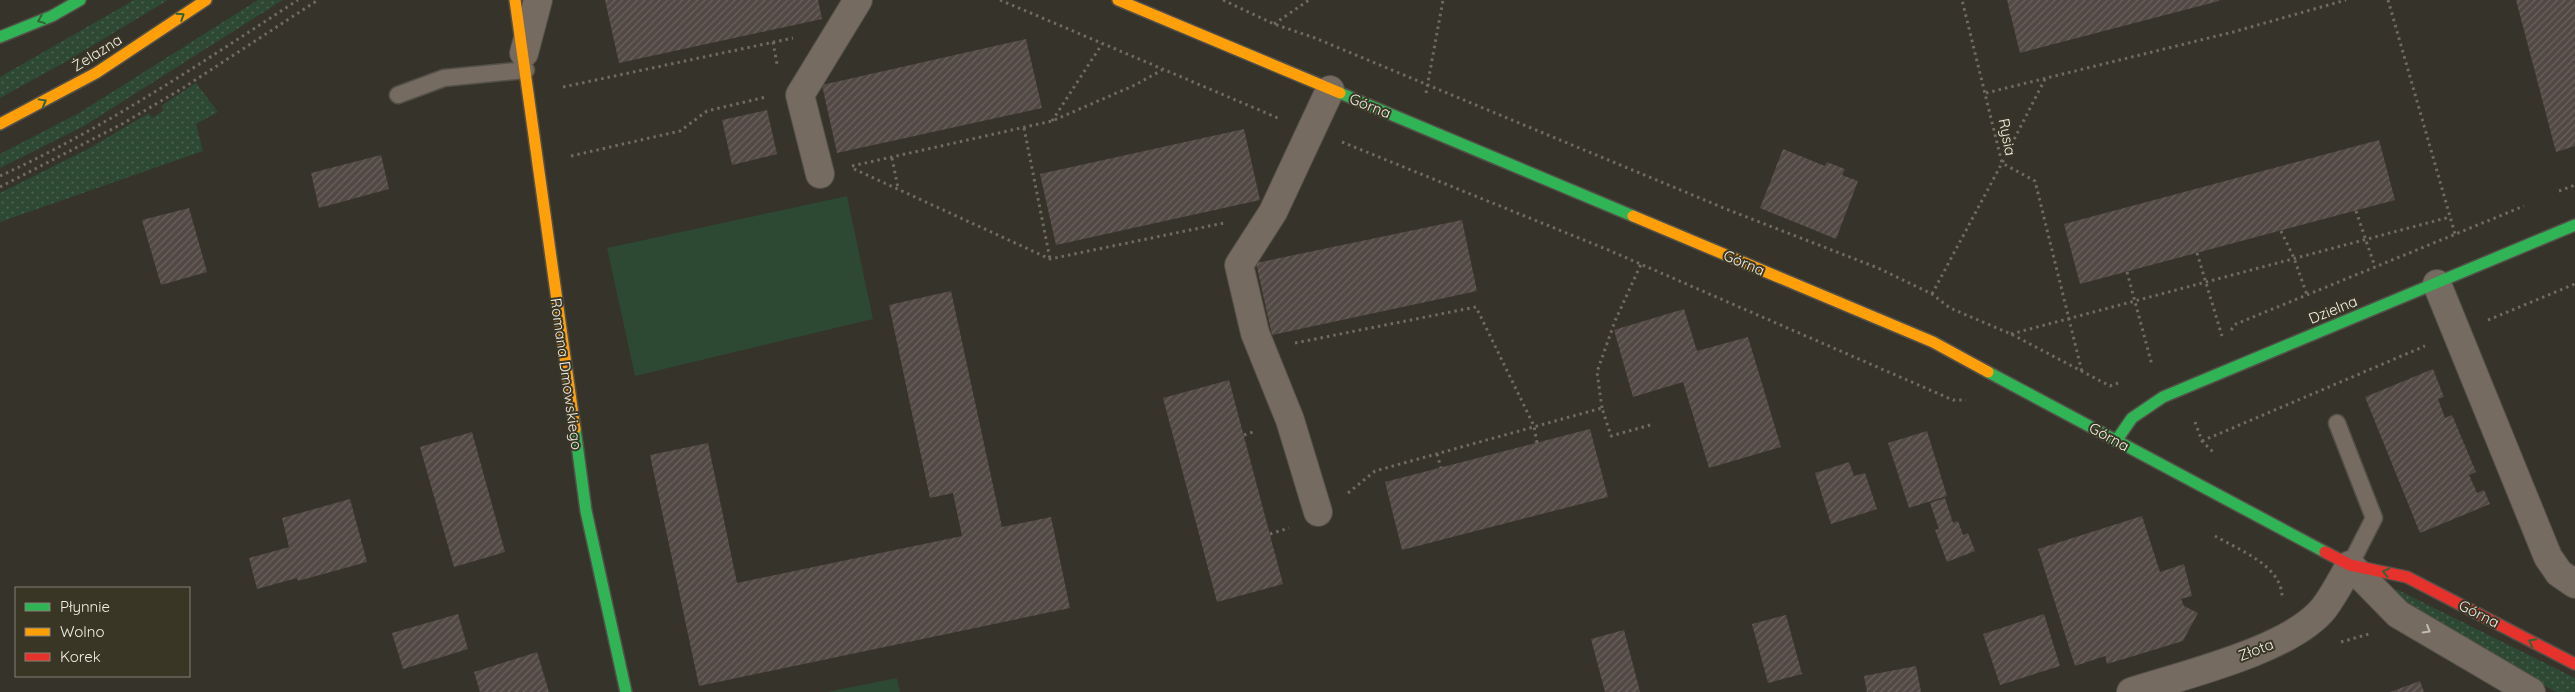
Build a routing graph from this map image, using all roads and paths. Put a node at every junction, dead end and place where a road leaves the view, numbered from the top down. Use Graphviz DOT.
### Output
graph roads {
  1 [pos="80,0"];
  2 [pos="206,0"];
  3 [pos="298,0"];
  4 [pos="318,0"];
  5 [pos="515,0"];
  6 [pos="538,0"];
  7 [pos="858,0"];
  8 [pos="1000,0"];
  9 [pos="1118,0"];
  10 [pos="1223,0"];
  11 [pos="1300,0"];
  12 [pos="1309,0"];
  13 [pos="1443,0"];
  14 [pos="1962,0"];
  15 [pos="2346,0"];
  16 [pos="2388,0"];
  17 [pos="1303,4"];
  18 [pos="1274,24"];
  19 [pos="0,37"];
  20 [pos="800,37"];
  21 [pos="1102,44"];
  22 [pos="525,62"];
  23 [pos="1163,70"];
  24 [pos="2045,78"];
  25 [pos="1429,85"];
  26 [pos="564,87"];
  27 [pos="1330,90"];
  28 [pos="1986,92"];
  29 [pos="398,95"];
  30 [pos="774,95"];
  31 [pos="1424,100"];
  32 [pos="1052,121"];
  33 [pos="0,124"];
  34 [pos="1024,128"];
  35 [pos="1312,131"];
  36 [pos="569,157"];
  37 [pos="892,158"];
  38 [pos="2002,164"];
  39 [pos="820,174"];
  40 [pos="0,176"];
  41 [pos="2575,185"];
  42 [pos="0,187"];
  43 [pos="898,188"];
  44 [pos="2556,192"];
  45 [pos="2529,204"];
  46 [pos="2356,211"];
  47 [pos="1273,212"];
  48 [pos="2450,217"];
  49 [pos="2575,225"];
  50 [pos="2281,231"];
  51 [pos="2455,234"];
  52 [pos="2364,238"];
  53 [pos="2197,253"];
  54 [pos="2294,258"];
  55 [pos="1050,259"];
  56 [pos="1641,264"];
  57 [pos="2376,267"];
  58 [pos="2127,272"];
  59 [pos="2205,282"];
  60 [pos="2437,284"];
  61 [pos="2575,284"];
  62 [pos="1932,294"];
  63 [pos="2307,295"];
  64 [pos="2135,301"];
  65 [pos="2070,320"];
  66 [pos="2228,332"];
  67 [pos="2457,333"];
  68 [pos="2011,334"];
  69 [pos="2222,337"];
  70 [pos="1261,350"];
  71 [pos="2082,372"];
  72 [pos="2154,373"];
  73 [pos="2128,381"];
  74 [pos="1972,400"];
  75 [pos="1602,408"];
  76 [pos="2337,423"];
  77 [pos="1654,424"];
  78 [pos="1534,426"];
  79 [pos="2116,441"];
  80 [pos="2202,441"];
  81 [pos="1537,443"];
  82 [pos="1437,454"];
  83 [pos="1441,468"];
  84 [pos="1318,512"];
  85 [pos="2206,531"];
  86 [pos="1270,534"];
  87 [pos="2350,565"];
  88 [pos="2575,584"];
  89 [pos="2281,604"];
  90 [pos="2372,633"];
  91 [pos="2333,645"];
  92 [pos="2575,664"];
  93 [pos="626,692"];
  94 [pos="2132,692"];
  95 [pos="2531,692"];
  1 -- 19 [label="street, one-way"];
  33 -- 2 [label="street, Żelazna, one-way"];
  3 -- 40 [label="path"];
  4 -- 42 [label="path"];
  5 -- 22 [label="street, Romana Dmowskiego"];
  6 -- 22 [label="street, Romana Dmowskiego"];
  7 -- 39 [label="street"];
  8 -- 21 [label="path"];
  9 -- 27 [label="street, Górna"];
  10 -- 18 [label="path"];
  11 -- 17 [label="path"];
  12 -- 17 [label="path"];
  13 -- 25 [label="path"];
  14 -- 28 [label="path, Rysia"];
  15 -- 24 [label="path"];
  16 -- 48 [label="path"];
  17 -- 18 [label="path"];
  18 -- 25 [label="path"];
  20 -- 26 [label="path"];
  21 -- 23 [label="path"];
  21 -- 32 [label="path"];
  22 -- 29 [label="lane"];
  22 -- 93 [label="street, Romana Dmowskiego"];
  23 -- 32 [label="path"];
  23 -- 35 [label="path"];
  24 -- 28 [label="path"];
  24 -- 38 [label="path"];
  25 -- 31 [label="path"];
  25 -- 62 [label="path"];
  27 -- 35 [label="street"];
  27 -- 79 [label="street, Górna"];
  28 -- 38 [label="path, Rysia"];
  30 -- 36 [label="path"];
  32 -- 34 [label="path"];
  34 -- 37 [label="path"];
  34 -- 55 [label="path"];
  35 -- 47 [label="street"];
  35 -- 56 [label="path"];
  37 -- 43 [label="path"];
  37 -- 43 [label="path"];
  38 -- 62 [label="path, Rysia"];
  38 -- 65 [label="path"];
  41 -- 44 [label="path"];
  43 -- 55 [label="path"];
  45 -- 51 [label="path"];
  46 -- 52 [label="path"];
  47 -- 55 [label="path"];
  47 -- 70 [label="street"];
  48 -- 51 [label="path"];
  48 -- 52 [label="path"];
  49 -- 60 [label="street, Dzielna"];
  50 -- 54 [label="path"];
  51 -- 57 [label="path"];
  52 -- 54 [label="path"];
  52 -- 57 [label="path"];
  53 -- 59 [label="path"];
  54 -- 59 [label="path"];
  54 -- 63 [label="path"];
  56 -- 74 [label="path"];
  56 -- 75 [label="path"];
  57 -- 63 [label="path"];
  58 -- 64 [label="path"];
  59 -- 64 [label="path"];
  59 -- 69 [label="path"];
  60 -- 67 [label="street"];
  60 -- 79 [label="street, Dzielna"];
  61 -- 67 [label="path"];
  62 -- 68 [label="path"];
  63 -- 66 [label="path"];
  64 -- 65 [label="path"];
  64 -- 72 [label="path"];
  65 -- 68 [label="path"];
  65 -- 71 [label="path"];
  67 -- 80 [label="path"];
  67 -- 88 [label="street"];
  68 -- 71 [label="path"];
  70 -- 78 [label="path"];
  70 -- 84 [label="street"];
  71 -- 73 [label="path"];
  75 -- 77 [label="path"];
  75 -- 78 [label="path"];
  76 -- 87 [label="lane"];
  78 -- 81 [label="path"];
  78 -- 82 [label="path"];
  79 -- 87 [label="street, Górna"];
  82 -- 83 [label="path"];
  82 -- 84 [label="path"];
  84 -- 86 [label="path"];
  85 -- 89 [label="path"];
  92 -- 87 [label="street, Górna, one-way"];
  87 -- 94 [label="street, Złota"];
  87 -- 95 [label="street, Górna, one-way"];
  90 -- 91 [label="path"];
}
